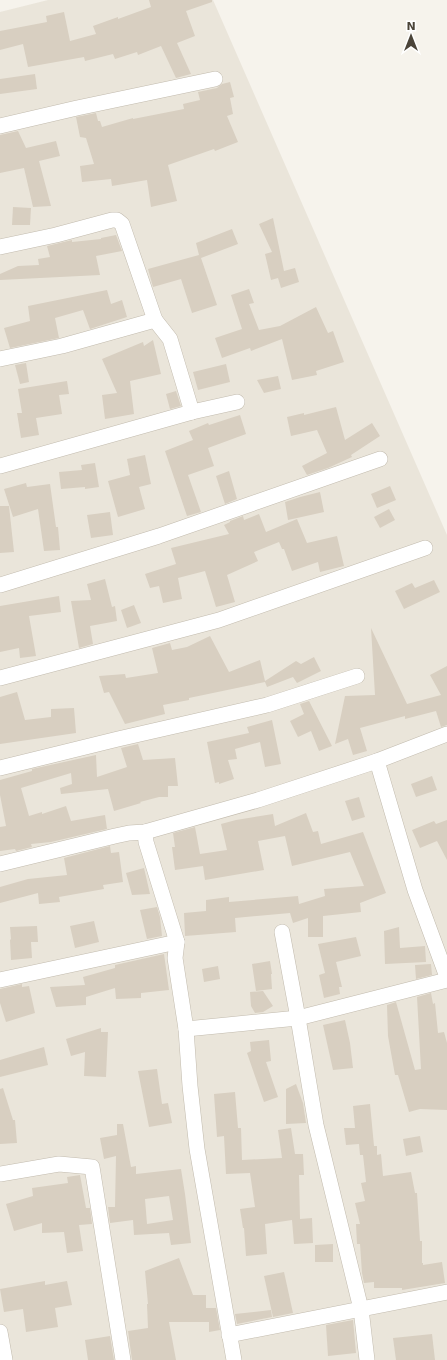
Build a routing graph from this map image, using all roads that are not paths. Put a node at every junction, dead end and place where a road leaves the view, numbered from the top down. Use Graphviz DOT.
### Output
graph roads {
  1 [pos="215,79"];
  2 [pos="0,126"];
  3 [pos="0,247"];
  4 [pos="155,320"];
  5 [pos="0,359"];
  6 [pos="237,402"];
  7 [pos="192,412"];
  8 [pos="380,459"];
  9 [pos="0,466"];
  10 [pos="425,548"];
  11 [pos="0,585"];
  12 [pos="357,676"];
  13 [pos="0,678"];
  14 [pos="447,734"];
  15 [pos="377,761"];
  16 [pos="0,768"];
  17 [pos="145,832"];
  18 [pos="0,864"];
  19 [pos="282,932"];
  20 [pos="176,942"];
  21 [pos="447,977"];
  22 [pos="0,980"];
  23 [pos="447,980"];
  24 [pos="298,1018"];
  25 [pos="186,1029"];
  26 [pos="0,1174"];
  27 [pos="447,1293"];
  28 [pos="361,1309"];
  29 [pos="0,1332"];
  30 [pos="229,1335"];
  31 [pos="5,1360"];
  32 [pos="123,1360"];
  33 [pos="234,1360"];
  34 [pos="367,1360"];
  1 -- 2 [label="street"];
  3 -- 4 [label="street"];
  4 -- 5 [label="street"];
  4 -- 7 [label="street"];
  6 -- 7 [label="street"];
  7 -- 9 [label="street"];
  8 -- 11 [label="street"];
  10 -- 13 [label="street"];
  12 -- 16 [label="street"];
  14 -- 15 [label="street"];
  15 -- 17 [label="street"];
  15 -- 21 [label="street"];
  17 -- 18 [label="street"];
  17 -- 20 [label="street"];
  19 -- 24 [label="street"];
  20 -- 22 [label="street"];
  20 -- 25 [label="street"];
  23 -- 24 [label="street"];
  24 -- 25 [label="street"];
  24 -- 28 [label="street"];
  25 -- 30 [label="street"];
  26 -- 32 [label="street"];
  27 -- 28 [label="street"];
  28 -- 30 [label="street"];
  28 -- 34 [label="street"];
  29 -- 31 [label="street"];
  30 -- 33 [label="street"];
}
